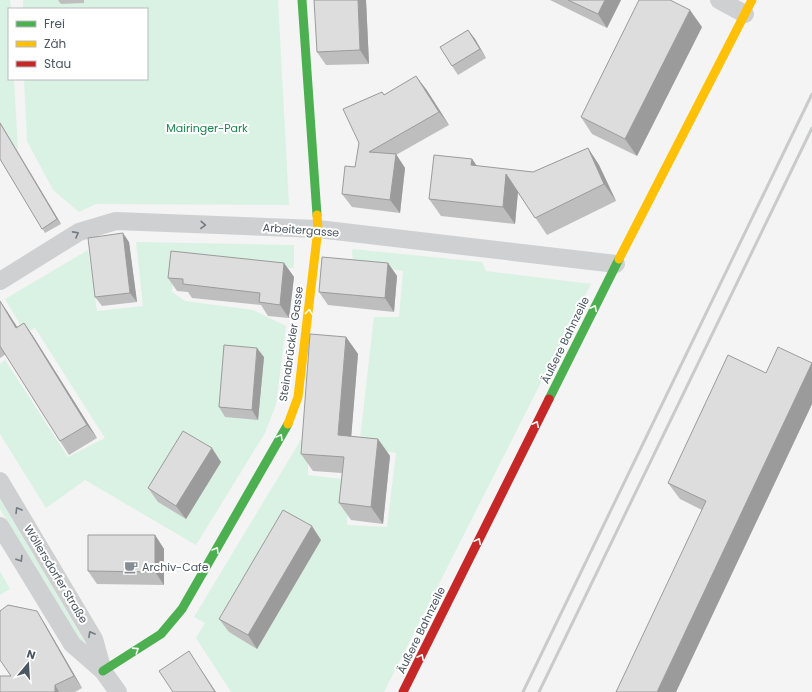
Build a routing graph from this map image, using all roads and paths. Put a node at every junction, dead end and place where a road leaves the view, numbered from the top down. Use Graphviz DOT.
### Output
graph roads {
  1 [pos="302,0"];
  2 [pos="719,0"];
  3 [pos="749,7"];
  4 [pos="318,229"];
  5 [pos="616,264"];
  6 [pos="0,280"];
  7 [pos="0,481"];
  8 [pos="0,526"];
  9 [pos="103,671"];
  10 [pos="118,692"];
  11 [pos="403,692"];
  1 -- 4 [label="street, Steinabrückler Gasse"];
  2 -- 3 [label="street"];
  3 -- 5 [label="street, Äußere Bahnzeile"];
  4 -- 5 [label="street, Arbeitergasse"];
  6 -- 4 [label="street, Arbeitergasse, one-way"];
  9 -- 4 [label="street, Steinabrückler Gasse, one-way"];
  11 -- 5 [label="street, Äußere Bahnzeile, one-way"];
  9 -- 7 [label="street, Wöllersdorfer Straße, one-way"];
  8 -- 9 [label="street, Wöllersdorfer Straße, one-way"];
  9 -- 10 [label="street, Wöllersdorfer Straße"];
}
